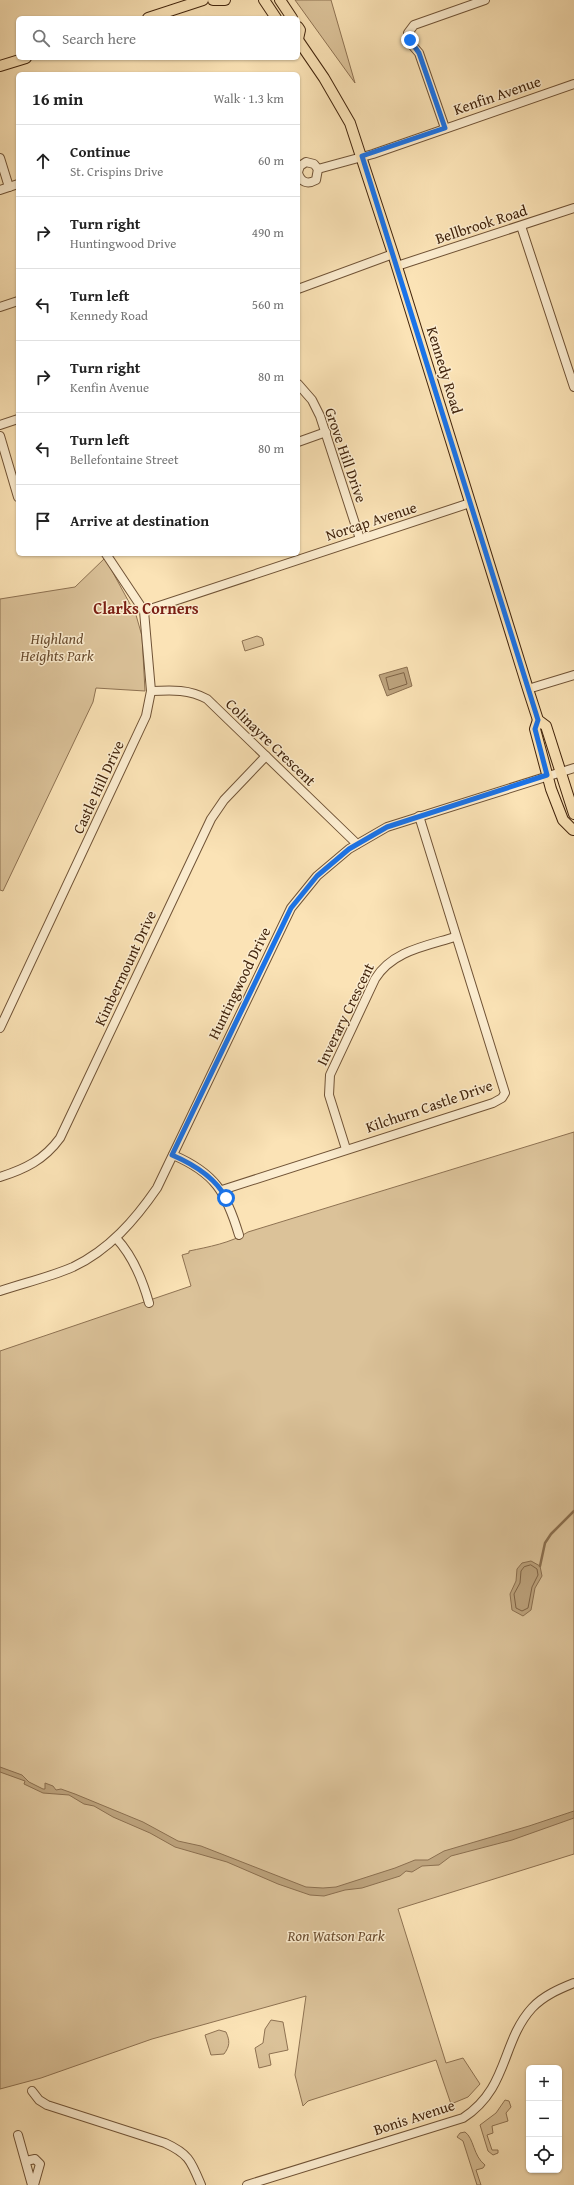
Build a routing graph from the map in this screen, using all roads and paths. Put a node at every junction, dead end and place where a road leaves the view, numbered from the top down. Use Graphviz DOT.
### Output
graph roads {
  1 [pos="203,0"];
  2 [pos="213,0"];
  3 [pos="226,0"];
  4 [pos="264,0"];
  5 [pos="280,0"];
  6 [pos="485,0"];
  7 [pos="154,16"];
  8 [pos="275,16"];
  9 [pos="291,16"];
  10 [pos="300,43"];
  11 [pos="20,60"];
  12 [pos="0,66"];
  13 [pos="574,84"];
  14 [pos="445,128"];
  15 [pos="362,156"];
  16 [pos="0,158"];
  17 [pos="300,166"];
  18 [pos="318,169"];
  19 [pos="300,178"];
  20 [pos="16,184"];
  21 [pos="9,186"];
  22 [pos="0,190"];
  23 [pos="574,208"];
  24 [pos="521,226"];
  25 [pos="393,254"];
  26 [pos="397,266"];
  27 [pos="300,288"];
  28 [pos="16,303"];
  29 [pos="0,307"];
  30 [pos="300,387"];
  31 [pos="574,387"];
  32 [pos="16,420"];
  33 [pos="0,425"];
  34 [pos="326,432"];
  35 [pos="0,436"];
  36 [pos="300,441"];
  37 [pos="16,490"];
  38 [pos="470,503"];
  39 [pos="360,539"];
  40 [pos="107,556"];
  41 [pos="144,611"];
  42 [pos="574,675"];
  43 [pos="528,689"];
  44 [pos="151,691"];
  45 [pos="538,720"];
  46 [pos="266,756"];
  47 [pos="574,768"];
  48 [pos="560,771"];
  49 [pos="547,775"];
  50 [pos="574,814"];
  51 [pos="419,816"];
  52 [pos="574,829"];
  53 [pos="357,844"];
  54 [pos="455,937"];
  55 [pos="0,1028"];
  56 [pos="346,1149"];
  57 [pos="172,1155"];
  58 [pos="0,1177"];
  59 [pos="222,1190"];
  60 [pos="239,1235"];
  61 [pos="116,1238"];
  62 [pos="0,1291"];
  63 [pos="149,1303"];
  64 [pos="574,1982"];
  65 [pos="32,2091"];
  66 [pos="18,2135"];
  67 [pos="26,2161"];
  68 [pos="33,2185"];
  69 [pos="201,2185"];
  70 [pos="247,2185"];
  1 -- 7 [label="main road"];
  2 -- 3 [label="main road"];
  4 -- 8 [label="main road"];
  5 -- 9 [label="main road"];
  6 -- 14 [label="street"];
  10 -- 15 [label="main road, Kennedy Road"];
  11 -- 12 [label="main road"];
  13 -- 14 [label="street, Kenfin Avenue"];
  14 -- 15 [label="street, Kenfin Avenue"];
  15 -- 18 [label="street, Kenfin Avenue"];
  15 -- 25 [label="main road, Kennedy Road"];
  16 -- 21 [label="street"];
  17 -- 18 [label="street"];
  18 -- 19 [label="street"];
  20 -- 21 [label="street"];
  21 -- 22 [label="street"];
  23 -- 24 [label="street, Bellbrook Road"];
  24 -- 26 [label="street, Bellbrook Road"];
  24 -- 31 [label="street"];
  25 -- 26 [label="main road, Kennedy Road"];
  25 -- 27 [label="street"];
  26 -- 38 [label="main road, Kennedy Road"];
  28 -- 29 [label="street"];
  30 -- 34 [label="street, Grove Hill Drive"];
  32 -- 33 [label="street"];
  34 -- 36 [label="street"];
  34 -- 39 [label="street, Grove Hill Drive"];
  35 -- 37 [label="street"];
  38 -- 39 [label="street, Norcap Avenue"];
  38 -- 43 [label="main road, Kennedy Road"];
  39 -- 41 [label="street, Norcap Avenue"];
  40 -- 41 [label="street, Castle Hill Drive"];
  41 -- 44 [label="street, Castle Hill Drive"];
  42 -- 43 [label="street"];
  43 -- 45 [label="main road, Kennedy Road"];
  44 -- 46 [label="street, Colinayre Crescent"];
  44 -- 55 [label="street, Castle Hill Drive"];
  45 -- 48 [label="main road, Kennedy Road"];
  45 -- 49 [label="main road, Kennedy Road"];
  46 -- 53 [label="street, Colinayre Crescent"];
  46 -- 58 [label="street, Kimbermount Drive"];
  47 -- 48 [label="street, Huntingwood Drive"];
  48 -- 49 [label="street, Huntingwood Drive"];
  48 -- 50 [label="main road, Kennedy Road"];
  49 -- 51 [label="street, Huntingwood Drive"];
  49 -- 52 [label="main road, Kennedy Road"];
  51 -- 53 [label="street, Huntingwood Drive"];
  51 -- 54 [label="street, Kilchurn Castle Drive"];
  53 -- 57 [label="street, Huntingwood Drive"];
  54 -- 56 [label="street, Inverary Crescent"];
  54 -- 56 [label="street, Kilchurn Castle Drive"];
  56 -- 59 [label="street, Kilchurn Castle Drive"];
  57 -- 59 [label="street"];
  57 -- 61 [label="street, Huntingwood Drive"];
  59 -- 60 [label="street"];
  61 -- 62 [label="street, Huntingwood Drive"];
  61 -- 63 [label="street"];
  64 -- 70 [label="street, Bonis Avenue"];
  65 -- 69 [label="street"];
  66 -- 67 [label="street"];
  67 -- 68 [label="street"];
  67 -- 68 [label="street"];
}
